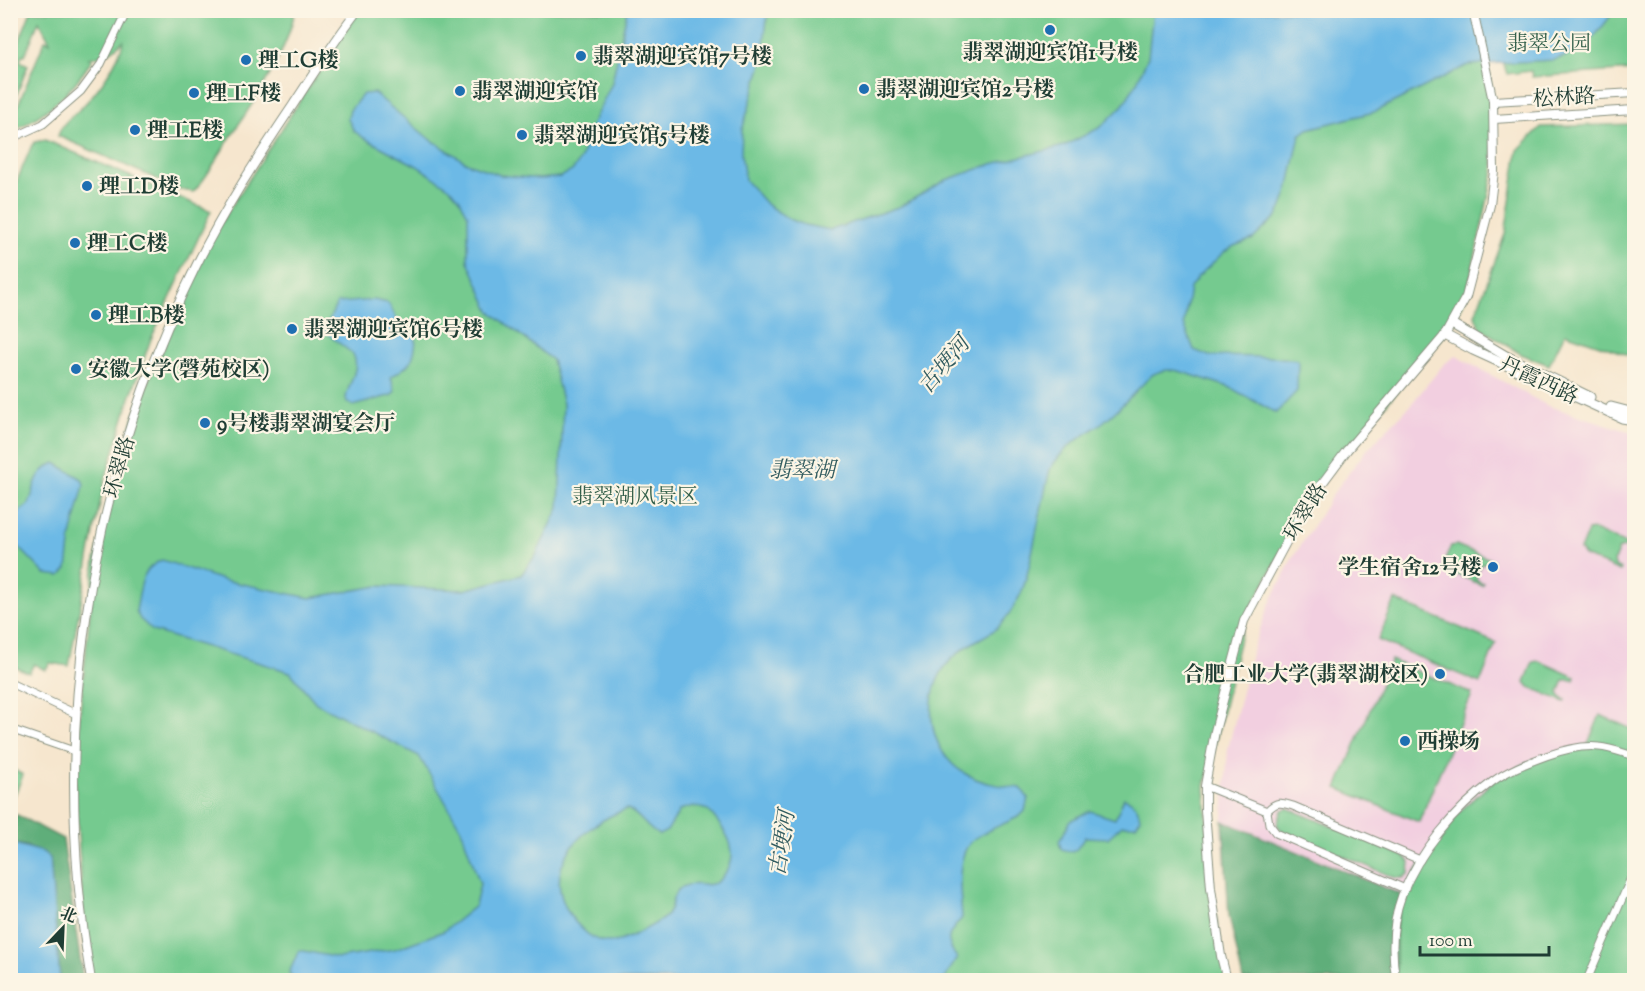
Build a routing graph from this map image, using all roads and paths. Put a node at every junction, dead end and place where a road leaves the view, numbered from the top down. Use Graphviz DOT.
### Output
graph roads {
  1 [pos="127,10"];
  2 [pos="358,10"];
  3 [pos="1473,10"];
  4 [pos="1635,93"];
  5 [pos="1493,101"];
  6 [pos="1635,110"];
  7 [pos="1494,119"];
  8 [pos="10,139"];
  9 [pos="1452,324"];
  10 [pos="1445,335"];
  11 [pos="1635,413"];
  12 [pos="1635,420"];
  13 [pos="10,683"];
  14 [pos="76,714"];
  15 [pos="10,729"];
  16 [pos="74,751"];
  17 [pos="1635,756"];
  18 [pos="1205,786"];
  19 [pos="1267,811"];
  20 [pos="1420,860"];
  21 [pos="1635,871"];
  22 [pos="1405,889"];
  23 [pos="91,981"];
  24 [pos="1227,981"];
  25 [pos="1396,981"];
  26 [pos="1587,981"];
  1 -- 8 [label="street"];
  2 -- 14 [label="street, 环翠路"];
  3 -- 5 [label="street, 环翠路"];
  4 -- 5 [label="street, 松林路"];
  5 -- 7 [label="street, 环翠路"];
  6 -- 7 [label="street, 松林路"];
  7 -- 9 [label="street, 环翠路"];
  9 -- 10 [label="street, 环翠路"];
  9 -- 11 [label="main road, 丹霞西路"];
  10 -- 12 [label="main road, 丹霞西路"];
  10 -- 18 [label="street, 环翠路"];
  13 -- 14 [label="street"];
  14 -- 16 [label="street, 环翠路"];
  15 -- 16 [label="street"];
  16 -- 23 [label="street, 环翠路"];
  17 -- 20 [label="street"];
  18 -- 19 [label="street"];
  18 -- 24 [label="street, 环翠路"];
  19 -- 20 [label="street"];
  19 -- 22 [label="street"];
  20 -- 22 [label="street"];
  21 -- 26 [label="street"];
  22 -- 25 [label="street"];
}
